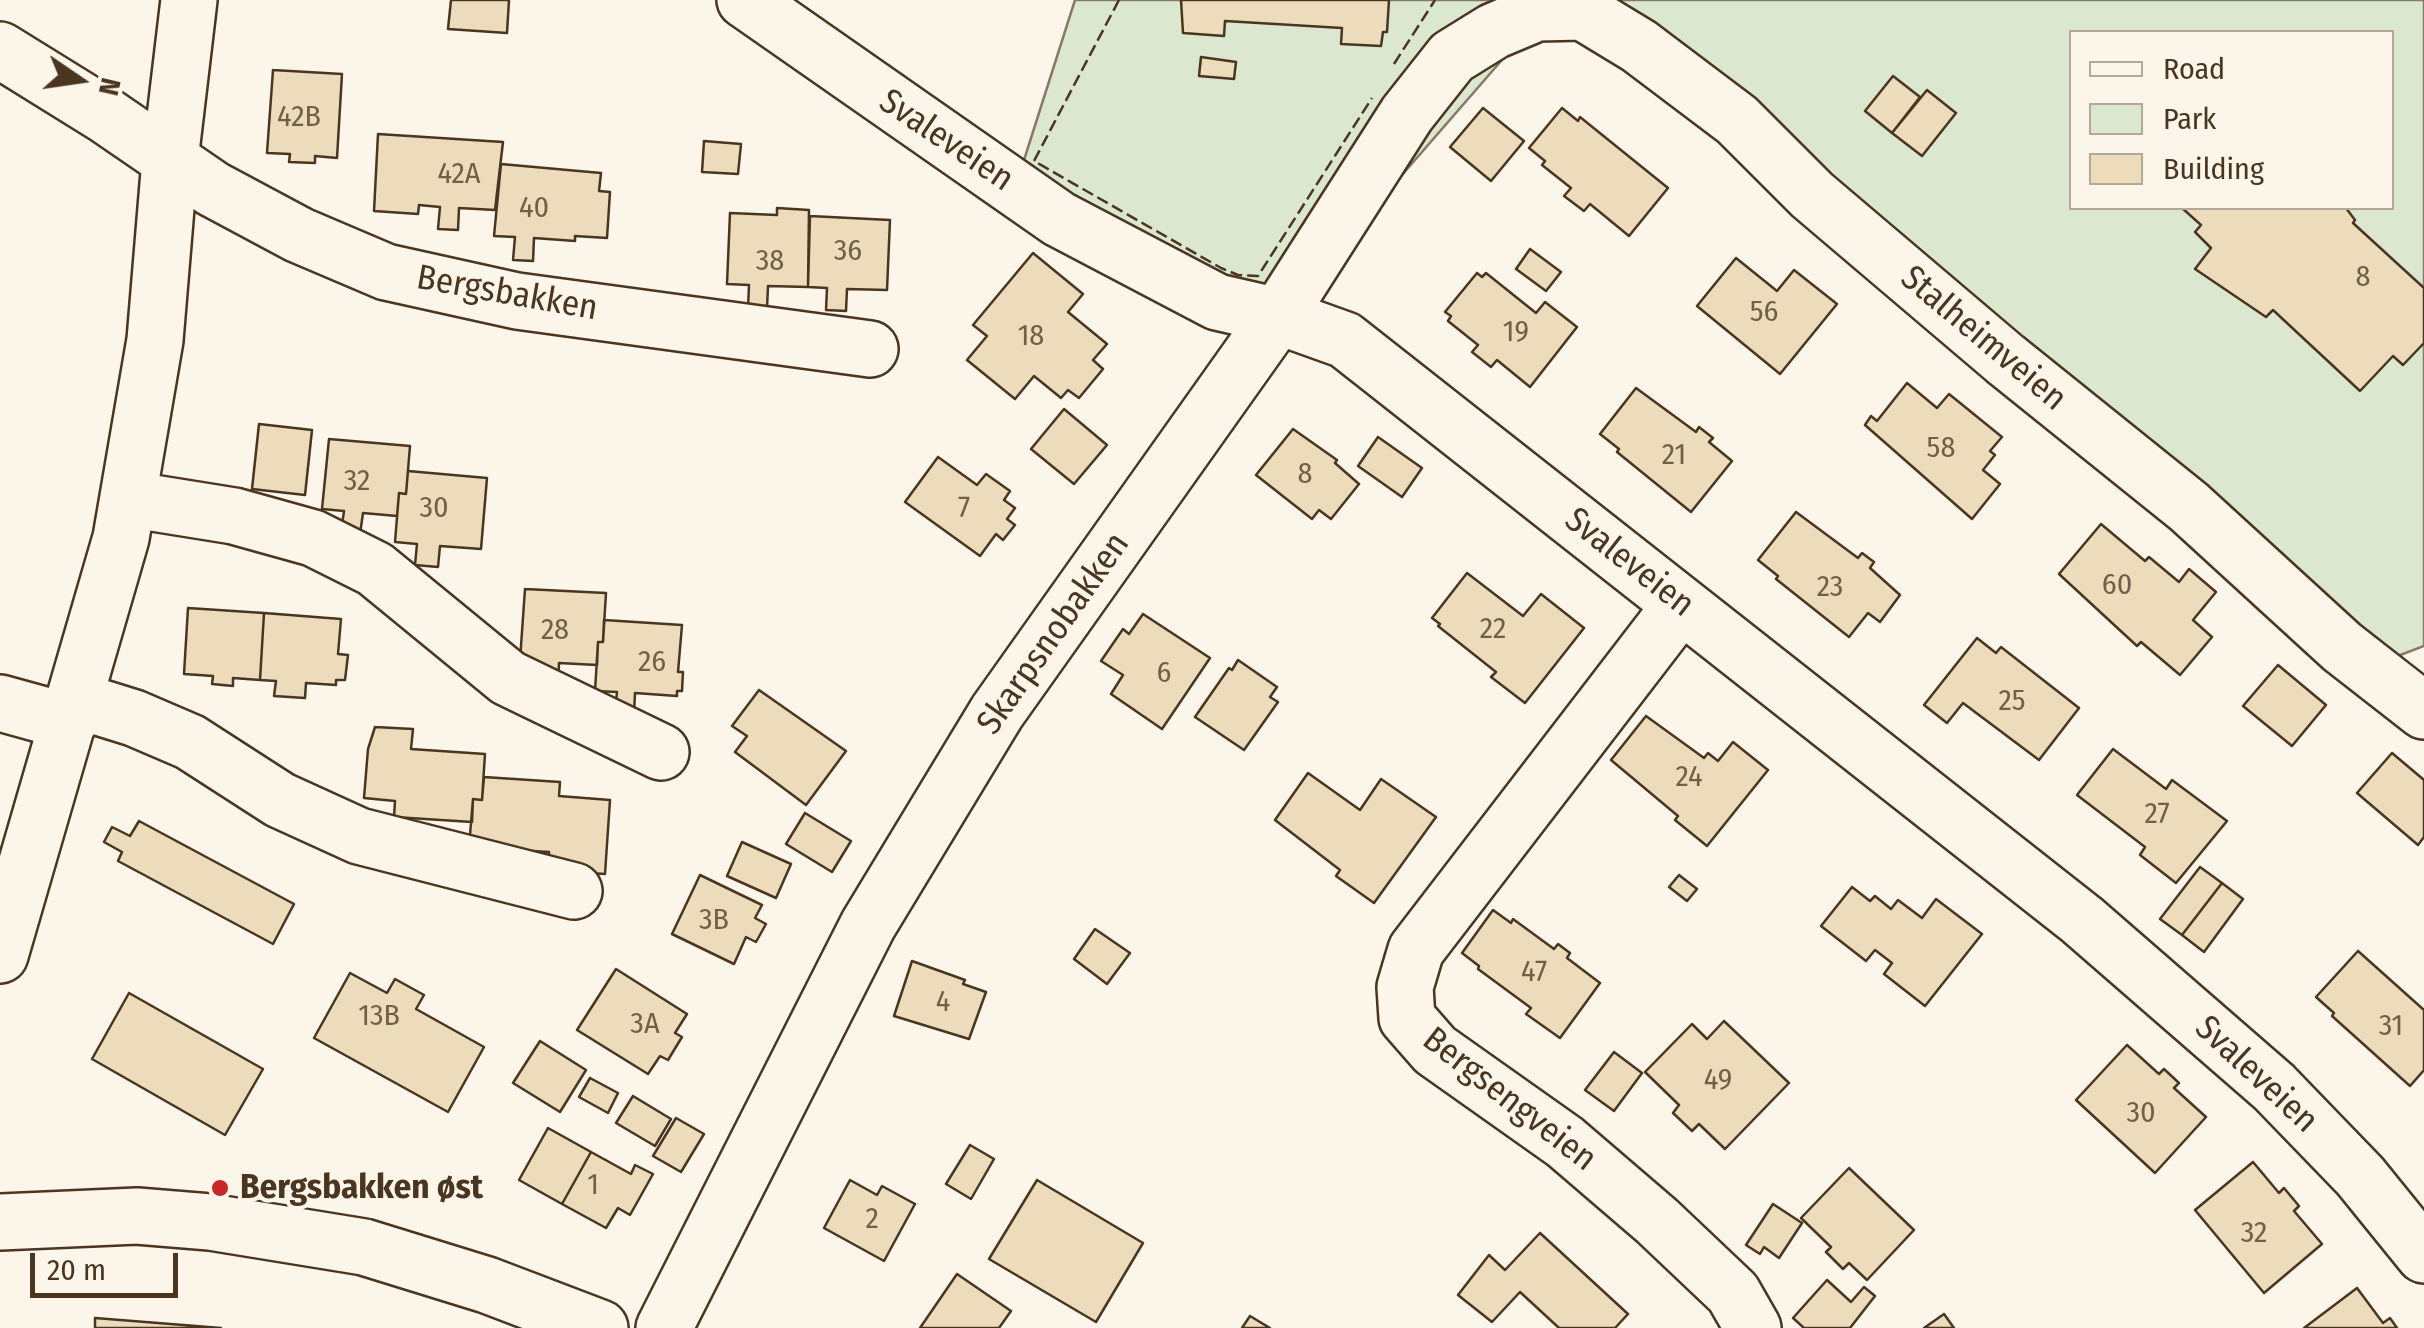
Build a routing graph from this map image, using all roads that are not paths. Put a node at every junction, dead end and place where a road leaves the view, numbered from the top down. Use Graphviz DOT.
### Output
graph roads {
  1 [pos="189,0"];
  2 [pos="744,0"];
  3 [pos="1534,6"];
  4 [pos="0,50"];
  5 [pos="170,160"];
  6 [pos="1278,316"];
  7 [pos="870,349"];
  8 [pos="128,499"];
  9 [pos="1681,605"];
  10 [pos="0,704"];
  11 [pos="73,711"];
  12 [pos="2424,711"];
  13 [pos="661,752"];
  14 [pos="574,891"];
  15 [pos="0,955"];
  16 [pos="0,1222"];
  17 [pos="2424,1254"];
  18 [pos="600,1328"];
  19 [pos="664,1328"];
  20 [pos="1753,1328"];
  1 -- 5 [label="street"];
  2 -- 6 [label="street, Svaleveien"];
  3 -- 6 [label="street, Skarpsnobakken"];
  3 -- 12 [label="street, Stalheimveien"];
  4 -- 5 [label="street"];
  5 -- 7 [label="street, Bergsbakken"];
  5 -- 8 [label="street"];
  6 -- 9 [label="street, Svaleveien"];
  6 -- 19 [label="street, Skarpsnobakken"];
  8 -- 11 [label="street"];
  8 -- 13 [label="street"];
  9 -- 17 [label="street, Svaleveien"];
  9 -- 20 [label="street, Bergsengveien"];
  10 -- 11 [label="street"];
  11 -- 14 [label="street"];
  11 -- 15 [label="street"];
  16 -- 18 [label="street"];
}
